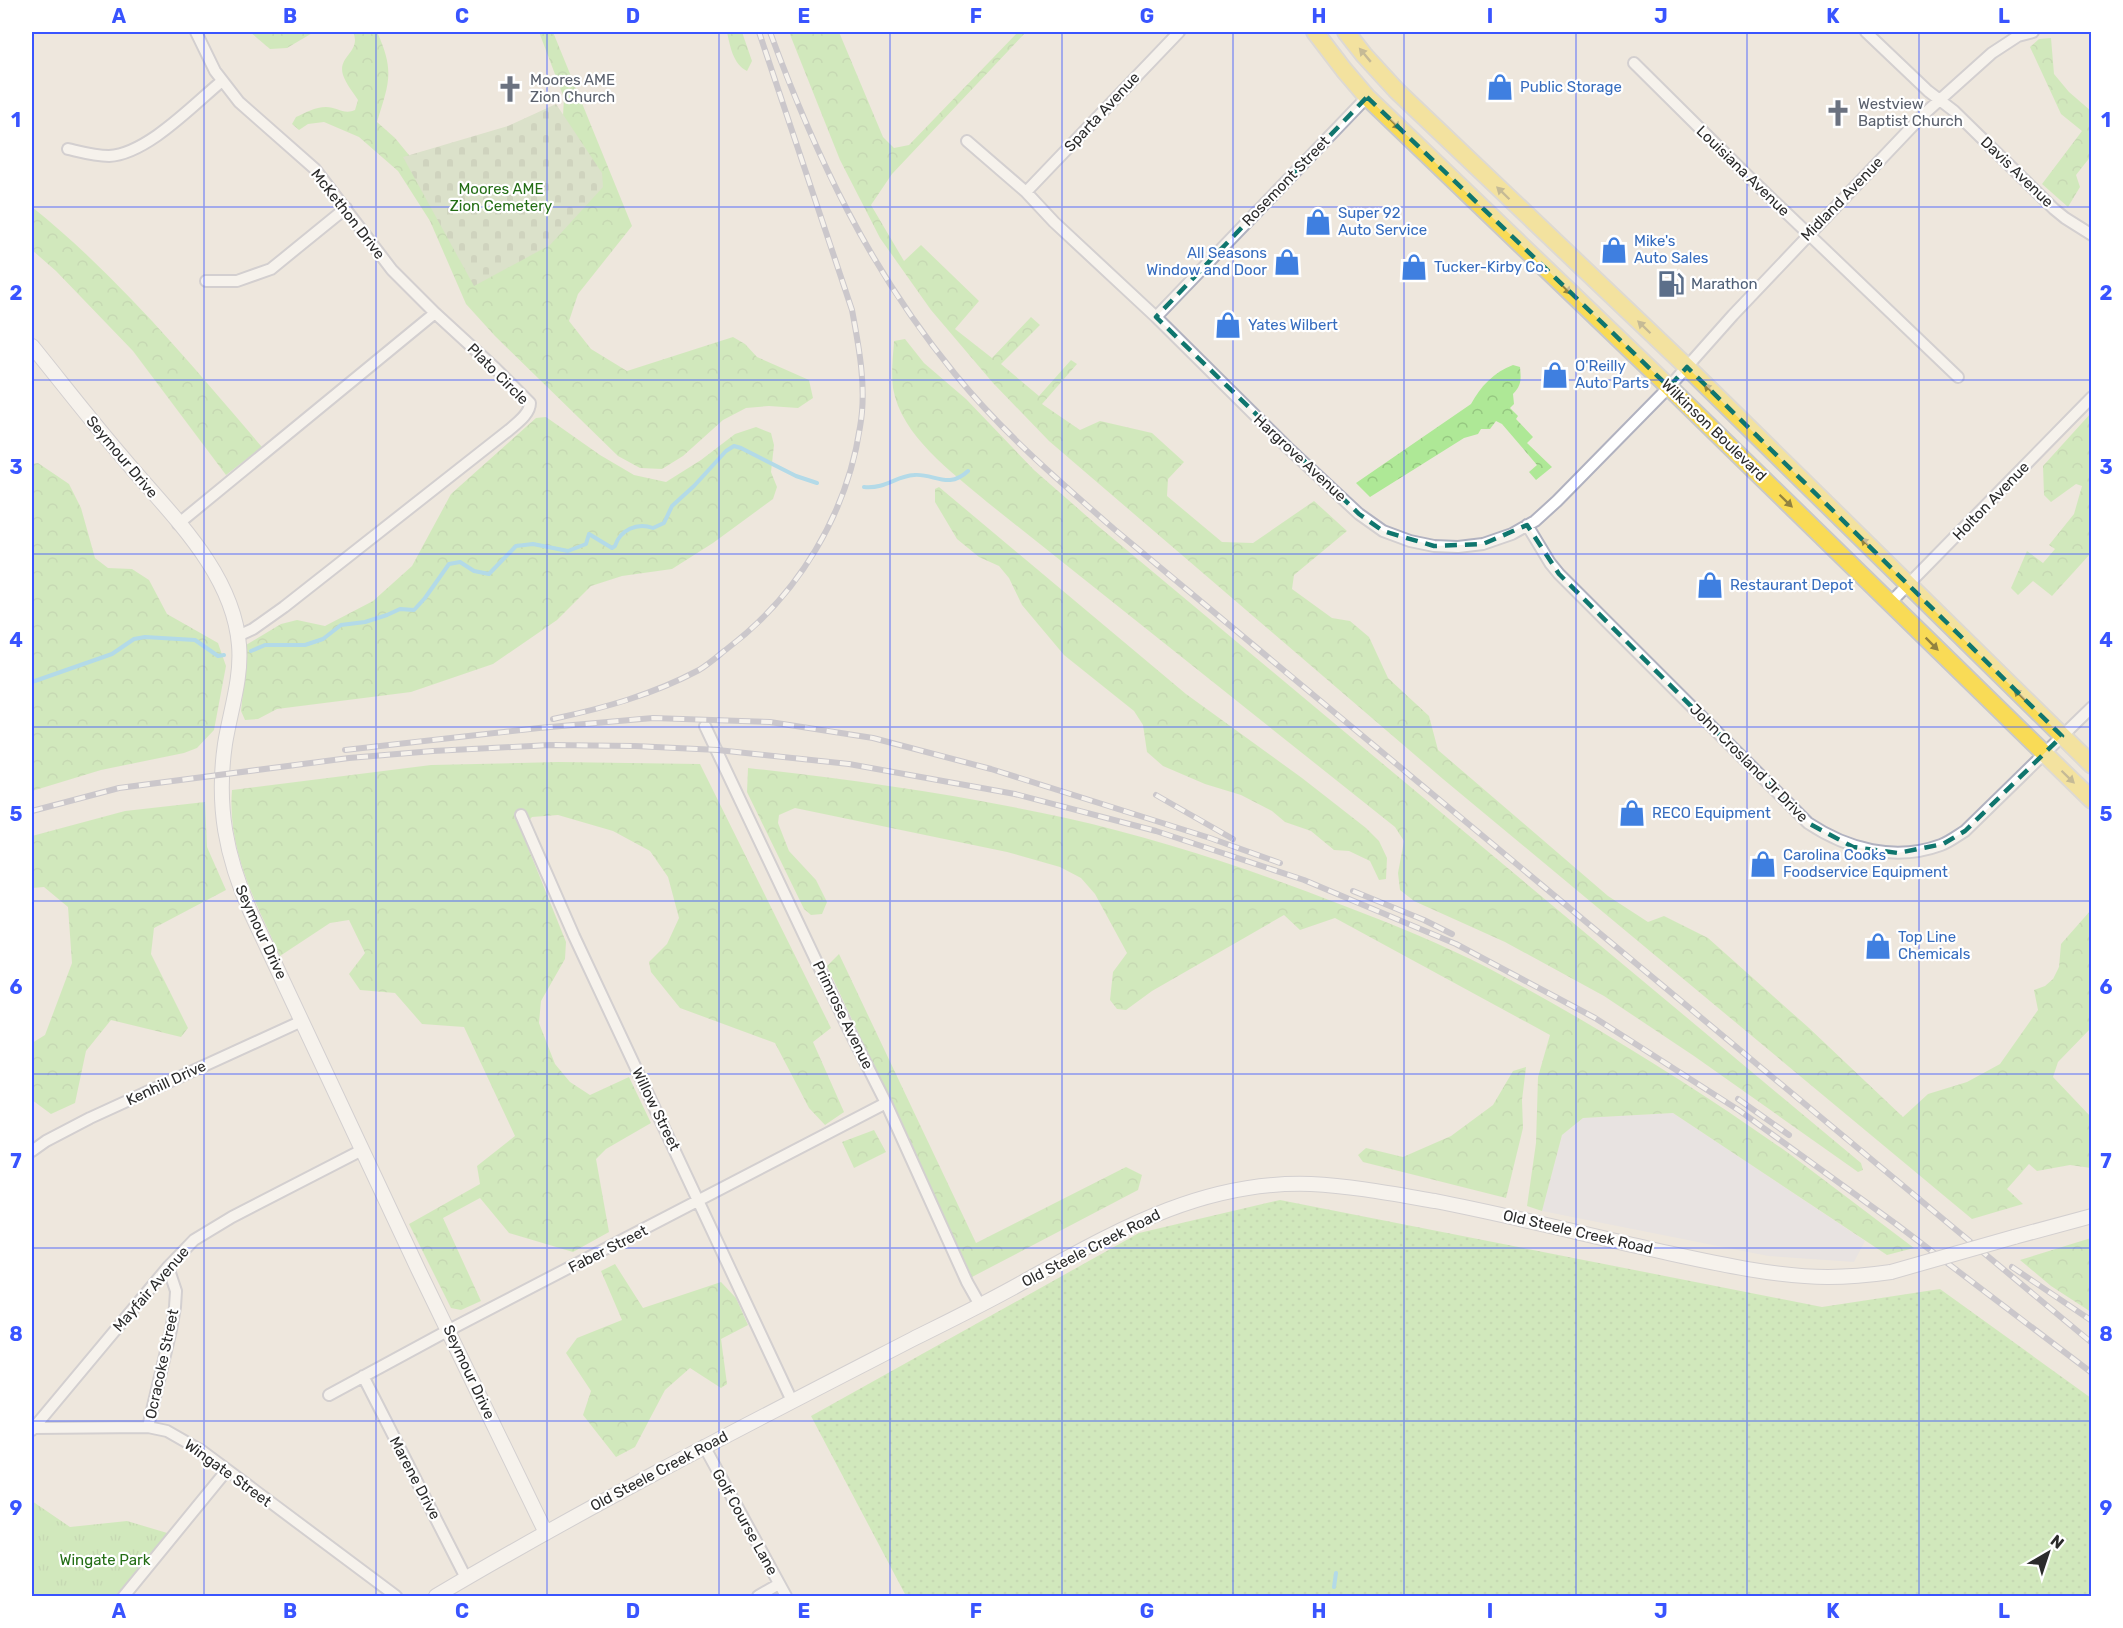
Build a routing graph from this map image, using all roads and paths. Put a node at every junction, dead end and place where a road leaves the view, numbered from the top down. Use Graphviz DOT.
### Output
graph roads {
  1 [pos="196,32"];
  2 [pos="1179,32"];
  3 [pos="1315,32"];
  4 [pos="1346,32"];
  5 [pos="1866,32"];
  6 [pos="2033,32"];
  7 [pos="2018,34"];
  8 [pos="1634,63"];
  9 [pos="222,81"];
  10 [pos="1367,97"];
  11 [pos="1939,100"];
  12 [pos="967,141"];
  13 [pos="68,149"];
  14 [pos="1026,192"];
  15 [pos="346,208"];
  16 [pos="1808,234"];
  17 [pos="2091,235"];
  18 [pos="206,281"];
  19 [pos="435,314"];
  20 [pos="1156,317"];
  21 [pos="32,346"];
  22 [pos="1687,367"];
  23 [pos="1958,377"];
  24 [pos="1669,387"];
  25 [pos="2091,398"];
  26 [pos="178,524"];
  27 [pos="1527,525"];
  28 [pos="1908,585"];
  29 [pos="1890,603"];
  30 [pos="238,636"];
  31 [pos="2091,706"];
  32 [pos="705,726"];
  33 [pos="2062,736"];
  34 [pos="2044,754"];
  35 [pos="2091,765"];
  36 [pos="2091,800"];
  37 [pos="521,815"];
  38 [pos="302,1021"];
  39 [pos="886,1103"];
  40 [pos="32,1150"];
  41 [pos="362,1150"];
  42 [pos="699,1201"];
  43 [pos="2091,1216"];
  44 [pos="168,1267"];
  45 [pos="980,1305"];
  46 [pos="449,1330"];
  47 [pos="363,1376"];
  48 [pos="329,1395"];
  49 [pos="792,1401"];
  50 [pos="148,1426"];
  51 [pos="32,1429"];
  52 [pos="704,1446"];
  53 [pos="227,1470"];
  54 [pos="546,1533"];
  55 [pos="466,1578"];
  56 [pos="779,1584"];
  57 [pos="124,1596"];
  58 [pos="396,1596"];
  59 [pos="436,1596"];
  60 [pos="758,1596"];
  61 [pos="786,1596"];
  1 -- 9 [label="street, McKethon Drive"];
  2 -- 14 [label="street, Sparta Avenue"];
  3 -- 10 [label="main road, Wilkinson Boulevard"];
  22 -- 4 [label="main road, Wilkinson Boulevard, one-way"];
  5 -- 11 [label="street, Davis Avenue"];
  6 -- 7 [label="street, Midland Avenue"];
  7 -- 11 [label="street, Midland Avenue"];
  8 -- 16 [label="street, Louisiana Avenue"];
  9 -- 13 [label="street"];
  9 -- 15 [label="street, McKethon Drive"];
  10 -- 20 [label="street, Rosemont Street"];
  10 -- 24 [label="main road, Wilkinson Boulevard, one-way"];
  11 -- 16 [label="street, Midland Avenue"];
  11 -- 17 [label="street, Davis Avenue"];
  12 -- 14 [label="street, Hargrove Avenue"];
  14 -- 20 [label="street, Hargrove Avenue"];
  15 -- 18 [label="street"];
  15 -- 19 [label="street, McKethon Drive"];
  16 -- 22 [label="street, Midland Avenue"];
  16 -- 23 [label="street, Louisiana Avenue"];
  19 -- 26 [label="street"];
  19 -- 30 [label="street, Plato Circle"];
  20 -- 27 [label="street, Hargrove Avenue"];
  21 -- 26 [label="main road, Seymour Drive"];
  22 -- 24 [label="street, Midland Avenue"];
  28 -- 22 [label="main road, Wilkinson Boulevard, one-way"];
  24 -- 27 [label="street, Hargrove Avenue"];
  24 -- 29 [label="main road, Wilkinson Boulevard, one-way"];
  25 -- 28 [label="street, Holton Avenue"];
  26 -- 30 [label="main road, Seymour Drive"];
  27 -- 34 [label="street, John Crosland Jr Drive"];
  28 -- 29 [label="street, Holton Avenue"];
  33 -- 28 [label="main road, Wilkinson Boulevard, one-way"];
  29 -- 34 [label="main road, Wilkinson Boulevard, one-way"];
  30 -- 38 [label="main road, Seymour Drive"];
  31 -- 33 [label="street, John Crosland Jr Drive"];
  32 -- 39 [label="street, Primrose Avenue"];
  33 -- 34 [label="street, John Crosland Jr Drive"];
  33 -- 35 [label="main road, Wilkinson Boulevard"];
  34 -- 36 [label="main road, Wilkinson Boulevard, one-way"];
  37 -- 42 [label="street, Willow Street"];
  38 -- 40 [label="street, Kenhill Drive"];
  38 -- 41 [label="main road, Seymour Drive"];
  39 -- 42 [label="street, Faber Street"];
  39 -- 45 [label="street, Primrose Avenue"];
  41 -- 44 [label="street, Mayfair Avenue"];
  41 -- 46 [label="main road, Seymour Drive"];
  42 -- 46 [label="street, Faber Street"];
  42 -- 49 [label="street, Willow Street"];
  43 -- 45 [label="main road, Old Steele Creek Road, bridge"];
  44 -- 50 [label="street, Ocracoke Street"];
  44 -- 51 [label="street, Mayfair Avenue"];
  45 -- 49 [label="main road, Old Steele Creek Road"];
  46 -- 47 [label="street, Faber Street"];
  46 -- 54 [label="main road, Seymour Drive"];
  47 -- 48 [label="street, Faber Street"];
  47 -- 55 [label="street, Marene Drive"];
  49 -- 52 [label="main road, Old Steele Creek Road"];
  50 -- 51 [label="street, Wingate Street"];
  50 -- 53 [label="street, Wingate Street"];
  52 -- 54 [label="main road, Old Steele Creek Road"];
  52 -- 56 [label="street, Golf Course Lane"];
  53 -- 57 [label="street"];
  53 -- 58 [label="street, Wingate Street"];
  54 -- 55 [label="main road, Old Steele Creek Road"];
  55 -- 59 [label="main road, Old Steele Creek Road"];
  56 -- 60 [label="street"];
  56 -- 61 [label="street, Golf Course Lane"];
}
